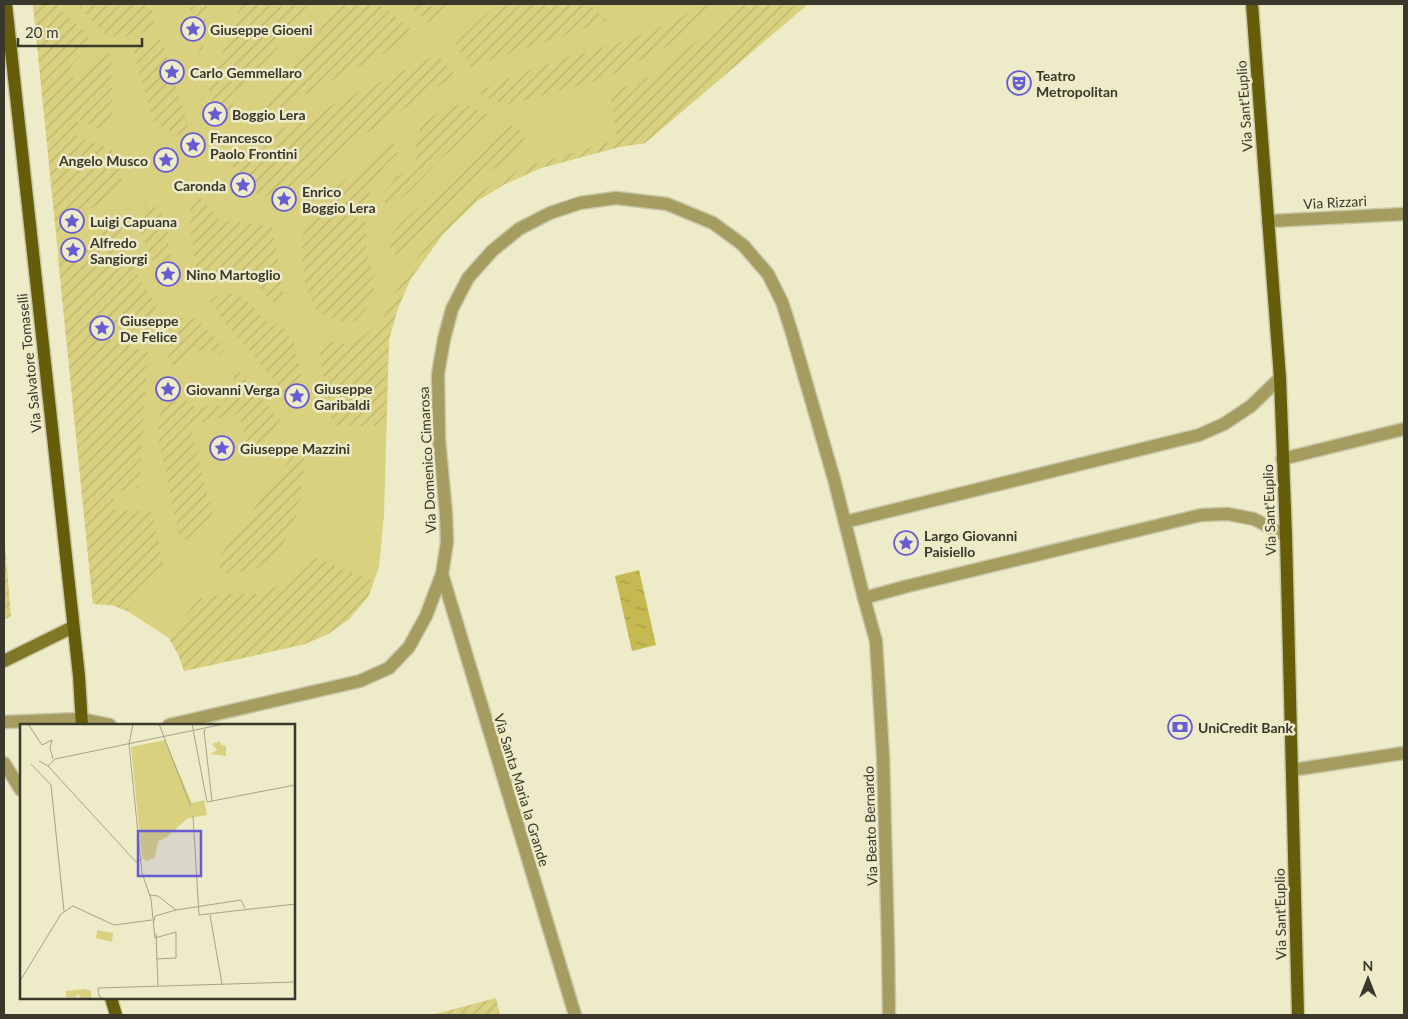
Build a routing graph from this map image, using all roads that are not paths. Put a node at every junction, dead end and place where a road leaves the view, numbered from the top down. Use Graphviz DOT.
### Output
graph roads {
  1 [pos="6,4"];
  2 [pos="1252,4"];
  3 [pos="1404,214"];
  4 [pos="1268,221"];
  5 [pos="1280,378"];
  6 [pos="1404,429"];
  7 [pos="1282,459"];
  8 [pos="845,522"];
  9 [pos="1286,536"];
  10 [pos="442,574"];
  11 [pos="864,598"];
  12 [pos="73,627"];
  13 [pos="4,661"];
  14 [pos="4,722"];
  15 [pos="82,722"];
  16 [pos="101,724"];
  17 [pos="173,724"];
  18 [pos="1404,753"];
  19 [pos="4,764"];
  20 [pos="1292,770"];
  21 [pos="20,788"];
  22 [pos="111,999"];
  23 [pos="116,1015"];
  24 [pos="575,1015"];
  25 [pos="889,1015"];
  26 [pos="1298,1015"];
  1 -- 12 [label="main road, Via Salvatore Tomaselli"];
  2 -- 4 [label="main road, Via Sant'Euplio"];
  3 -- 4 [label="street, Via Rizzari"];
  4 -- 5 [label="main road, Via Sant'Euplio"];
  5 -- 7 [label="main road, Via Sant'Euplio"];
  5 -- 8 [label="street"];
  6 -- 7 [label="street"];
  7 -- 9 [label="main road, Via Sant'Euplio"];
  8 -- 10 [label="street, Via Domenico Cimarosa"];
  8 -- 11 [label="street, Via Beato Bernardo"];
  9 -- 11 [label="street"];
  9 -- 20 [label="main road, Via Sant'Euplio"];
  10 -- 17 [label="street, Via Domenico Cimarosa"];
  10 -- 24 [label="street, Via Santa Maria la Grande"];
  11 -- 25 [label="street, Via Beato Bernardo"];
  12 -- 13 [label="main road"];
  12 -- 15 [label="main road, Via Salvatore Tomaselli"];
  14 -- 15 [label="street"];
  15 -- 16 [label="street"];
  18 -- 20 [label="street"];
  19 -- 21 [label="street"];
  20 -- 26 [label="main road, Via Sant'Euplio"];
  22 -- 23 [label="main road"];
}
